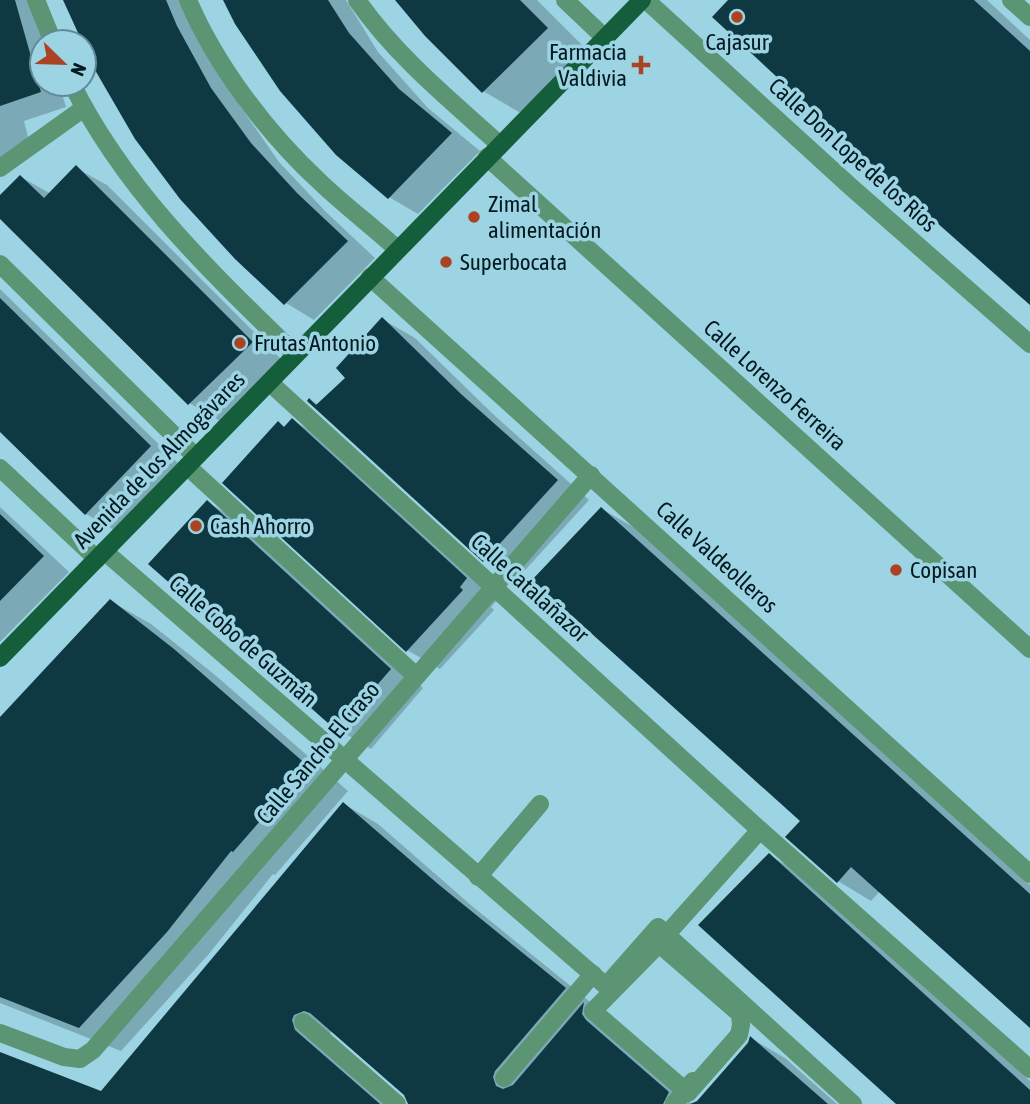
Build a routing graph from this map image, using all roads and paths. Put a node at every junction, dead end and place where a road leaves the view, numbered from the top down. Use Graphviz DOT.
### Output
graph roads {
  1 [pos="36,0"];
  2 [pos="188,0"];
  3 [pos="357,0"];
  4 [pos="565,0"];
  5 [pos="644,0"];
  6 [pos="1012,0"];
  7 [pos="1030,17"];
  8 [pos="47,28"];
  9 [pos="605,38"];
  10 [pos="79,98"];
  11 [pos="84,108"];
  12 [pos="493,151"];
  13 [pos="0,168"];
  14 [pos="397,249"];
  15 [pos="0,264"];
  16 [pos="370,277"];
  17 [pos="1030,344"];
  18 [pos="295,354"];
  19 [pos="269,382"];
  20 [pos="191,461"];
  21 [pos="0,468"];
  22 [pos="591,475"];
  23 [pos="100,555"];
  24 [pos="493,588"];
  25 [pos="1030,649"];
  26 [pos="0,659"];
  27 [pos="416,676"];
  28 [pos="345,762"];
  29 [pos="540,804"];
  30 [pos="760,830"];
  31 [pos="1030,874"];
  32 [pos="478,877"];
  33 [pos="667,934"];
  34 [pos="593,974"];
  35 [pos="747,1018"];
  36 [pos="303,1022"];
  37 [pos="0,1033"];
  38 [pos="1030,1069"];
  39 [pos="504,1078"];
  40 [pos="679,1097"];
  41 [pos="397,1104"];
  42 [pos="853,1104"];
  1 -- 8 [label="street"];
  2 -- 14 [label="street"];
  3 -- 12 [label="street, Calle Lorenzo Ferreira"];
  4 -- 9 [label="street"];
  5 -- 9 [label="main road, Avenida de los Almogávares"];
  5 -- 17 [label="street, Calle Don Lope de los Ríos"];
  6 -- 7 [label="street"];
  9 -- 12 [label="main road, Avenida de los Almogávares"];
  10 -- 11 [label="street"];
  11 -- 13 [label="street"];
  11 -- 18 [label="street"];
  12 -- 14 [label="main road, Avenida de los Almogávares"];
  12 -- 25 [label="street, Calle Lorenzo Ferreira"];
  14 -- 16 [label="main road, Avenida de los Almogávares"];
  15 -- 20 [label="street"];
  16 -- 18 [label="main road, Avenida de los Almogávares"];
  16 -- 22 [label="street, Calle Valdeolleros"];
  18 -- 19 [label="main road, Avenida de los Almogávares"];
  19 -- 20 [label="main road, Avenida de los Almogávares"];
  19 -- 24 [label="street, Calle Catalañazor"];
  20 -- 23 [label="main road, Avenida de los Almogávares"];
  20 -- 27 [label="street"];
  21 -- 23 [label="street, Calle Cobo de Guzmán"];
  22 -- 24 [label="street, Calle Sancho El Craso"];
  22 -- 31 [label="street, Calle Valdeolleros"];
  23 -- 26 [label="main road, Avenida de los Almogávares"];
  23 -- 28 [label="street, Calle Cobo de Guzmán"];
  24 -- 27 [label="street, Calle Sancho El Craso"];
  24 -- 30 [label="street, Calle Catalañazor"];
  27 -- 28 [label="street, Calle Sancho El Craso"];
  28 -- 32 [label="street, Calle Cobo de Guzmán"];
  28 -- 37 [label="street, Calle Sancho El Craso"];
  29 -- 32 [label="street"];
  30 -- 33 [label="street"];
  30 -- 38 [label="street, Calle Catalañazor"];
  32 -- 34 [label="street, Calle Cobo de Guzmán"];
  33 -- 34 [label="street"];
  33 -- 35 [label="street"];
  34 -- 39 [label="street"];
  35 -- 40 [label="street"];
  35 -- 40 [label="street"];
  35 -- 42 [label="street"];
  36 -- 41 [label="street"];
}
